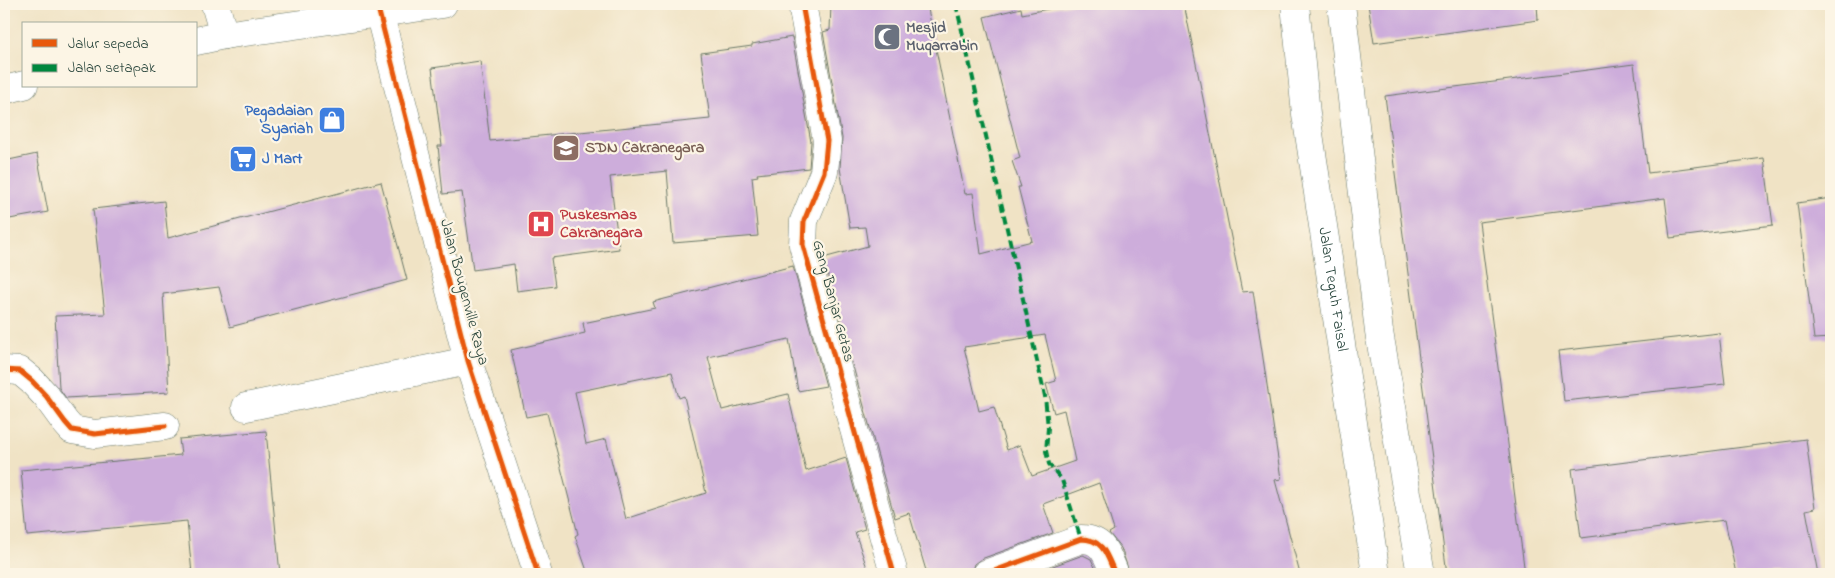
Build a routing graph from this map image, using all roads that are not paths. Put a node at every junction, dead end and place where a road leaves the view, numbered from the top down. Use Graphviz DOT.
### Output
graph roads {
  1 [pos="215,4"];
  2 [pos="443,4"];
  3 [pos="802,4"];
  4 [pos="1295,4"];
  5 [pos="1341,4"];
  6 [pos="379,12"];
  7 [pos="224,34"];
  8 [pos="198,40"];
  9 [pos="22,86"];
  10 [pos="4,90"];
  11 [pos="468,361"];
  12 [pos="4,370"];
  13 [pos="246,407"];
  14 [pos="166,426"];
  15 [pos="534,573"];
  16 [pos="894,574"];
  17 [pos="986,574"];
  18 [pos="1116,574"];
  19 [pos="1376,574"];
  20 [pos="1420,574"];
  1 -- 7 [label="main road"];
  2 -- 6 [label="main road"];
  3 -- 16 [label="main road, Gang Banjar Getas"];
  4 -- 19 [label="main road, Jalan Teguh Faisal"];
  5 -- 20 [label="main road"];
  6 -- 7 [label="main road"];
  6 -- 11 [label="main road, Jalan Bougenville Raya"];
  7 -- 8 [label="main road"];
  9 -- 10 [label="main road"];
  11 -- 13 [label="main road"];
  11 -- 15 [label="main road, Jalan Bougenville Raya"];
  12 -- 14 [label="main road"];
  17 -- 18 [label="main road"];
}
